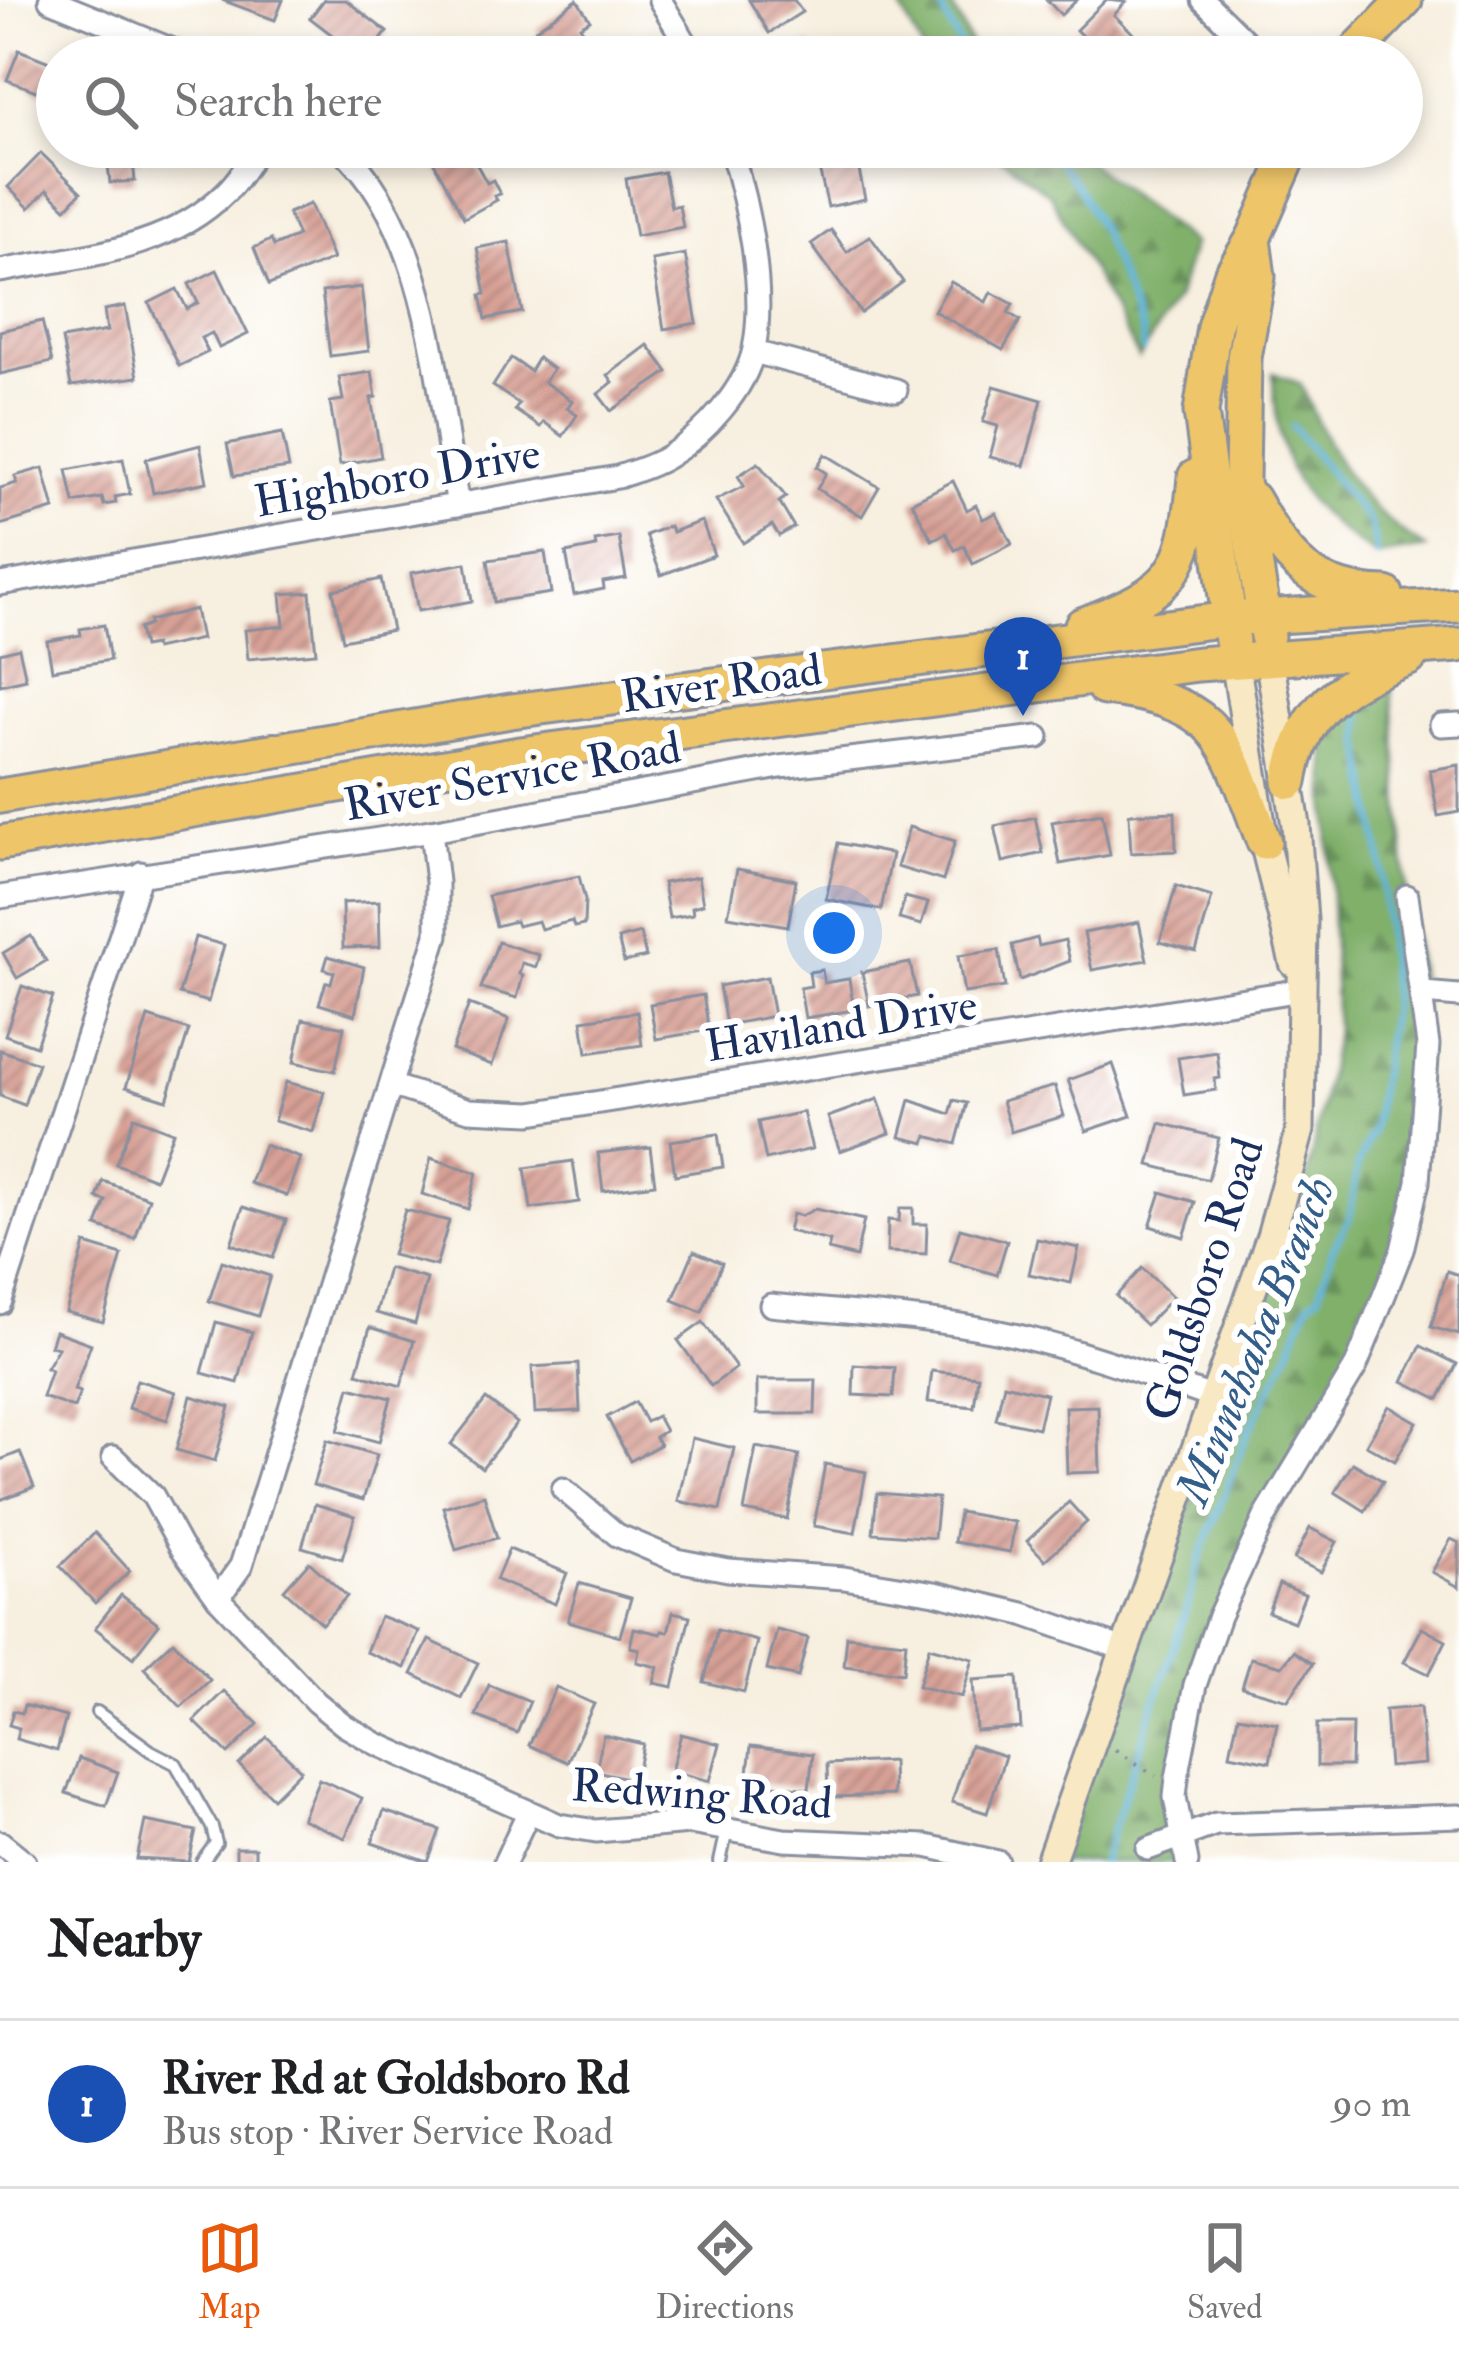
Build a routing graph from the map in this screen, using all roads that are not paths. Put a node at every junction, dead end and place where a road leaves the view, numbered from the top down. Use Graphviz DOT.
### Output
graph roads {
  1 [pos="50,0"];
  2 [pos="660,0"];
  3 [pos="1203,0"];
  4 [pos="1405,0"];
  5 [pos="138,36"];
  6 [pos="681,36"];
  7 [pos="1240,36"];
  8 [pos="1370,36"];
  9 [pos="244,168"];
  10 [pos="360,168"];
  11 [pos="736,168"];
  12 [pos="1284,168"];
  13 [pos="1253,239"];
  14 [pos="0,271"];
  15 [pos="754,352"];
  16 [pos="896,390"];
  17 [pos="1201,412"];
  18 [pos="1242,482"];
  19 [pos="458,505"];
  20 [pos="0,584"];
  21 [pos="1459,603"];
  22 [pos="1264,616"];
  23 [pos="1229,620"];
  24 [pos="1450,646"];
  25 [pos="963,653"];
  26 [pos="1269,657"];
  27 [pos="1235,660"];
  28 [pos="1063,682"];
  29 [pos="1038,737"];
  30 [pos="1290,782"];
  31 [pos="0,796"];
  32 [pos="431,831"];
  33 [pos="1264,842"];
  34 [pos="0,843"];
  35 [pos="141,873"];
  36 [pos="1407,896"];
  37 [pos="0,897"];
  38 [pos="1303,990"];
  39 [pos="1423,993"];
  40 [pos="1459,996"];
  41 [pos="393,1086"];
  42 [pos="0,1303"];
  43 [pos="771,1306"];
  44 [pos="1212,1397"];
  45 [pos="113,1457"];
  46 [pos="563,1489"];
  47 [pos="218,1598"];
  48 [pos="1124,1649"];
  49 [pos="97,1712"];
  50 [pos="528,1813"];
  51 [pos="1459,1816"];
  52 [pos="728,1830"];
  53 [pos="1183,1837"];
  54 [pos="0,1842"];
  55 [pos="1148,1849"];
  56 [pos="25,1862"];
  57 [pos="202,1862"];
  58 [pos="505,1862"];
  59 [pos="720,1862"];
  60 [pos="998,1862"];
  61 [pos="1050,1862"];
  62 [pos="1187,1862"];
  1 -- 5 [label="street"];
  2 -- 6 [label="street"];
  3 -- 7 [label="street"];
  4 -- 8 [label="main road"];
  9 -- 14 [label="street"];
  10 -- 19 [label="street"];
  11 -- 15 [label="street"];
  12 -- 13 [label="main road, Goldsboro Road"];
  13 -- 17 [label="main road, Goldsboro Road"];
  13 -- 18 [label="main road, Goldsboro Road"];
  15 -- 16 [label="street"];
  15 -- 19 [label="street, Highboro Drive"];
  17 -- 23 [label="main road, Goldsboro Road"];
  17 -- 25 [label="main road"];
  18 -- 21 [label="main road"];
  18 -- 22 [label="main road, Goldsboro Road"];
  19 -- 20 [label="street, Highboro Drive"];
  21 -- 22 [label="main road, River Road"];
  22 -- 23 [label="main road, River Road"];
  22 -- 26 [label="main road, Goldsboro Road"];
  23 -- 25 [label="main road, River Road"];
  23 -- 27 [label="main road, Goldsboro Road"];
  24 -- 26 [label="main road, River Road"];
  24 -- 30 [label="main road"];
  25 -- 31 [label="main road, River Road"];
  26 -- 27 [label="main road, River Road"];
  26 -- 30 [label="main road, Goldsboro Road"];
  27 -- 28 [label="main road, River Road"];
  27 -- 33 [label="main road, Goldsboro Road"];
  28 -- 33 [label="main road"];
  28 -- 34 [label="main road, River Road"];
  29 -- 32 [label="street, River Service Road"];
  30 -- 38 [label="main road, Goldsboro Road"];
  32 -- 35 [label="street, River Service Road"];
  32 -- 41 [label="street"];
  33 -- 38 [label="main road, Goldsboro Road"];
  35 -- 37 [label="street, River Service Road"];
  35 -- 42 [label="street"];
  36 -- 39 [label="street"];
  38 -- 41 [label="street, Haviland Drive"];
  38 -- 44 [label="main road, Goldsboro Road"];
  39 -- 40 [label="street"];
  39 -- 53 [label="street"];
  41 -- 47 [label="street"];
  43 -- 44 [label="street"];
  44 -- 48 [label="main road, Goldsboro Road"];
  45 -- 47 [label="street, Redwing Road"];
  46 -- 48 [label="street"];
  47 -- 50 [label="street, Redwing Road"];
  48 -- 61 [label="main road, Goldsboro Road"];
  49 -- 57 [label="lane"];
  50 -- 52 [label="street, Redwing Road"];
  50 -- 58 [label="street"];
  51 -- 53 [label="street"];
  52 -- 59 [label="lane"];
  52 -- 60 [label="street, Redwing Road"];
  53 -- 55 [label="street"];
  53 -- 62 [label="street"];
  54 -- 56 [label="street"];
}
